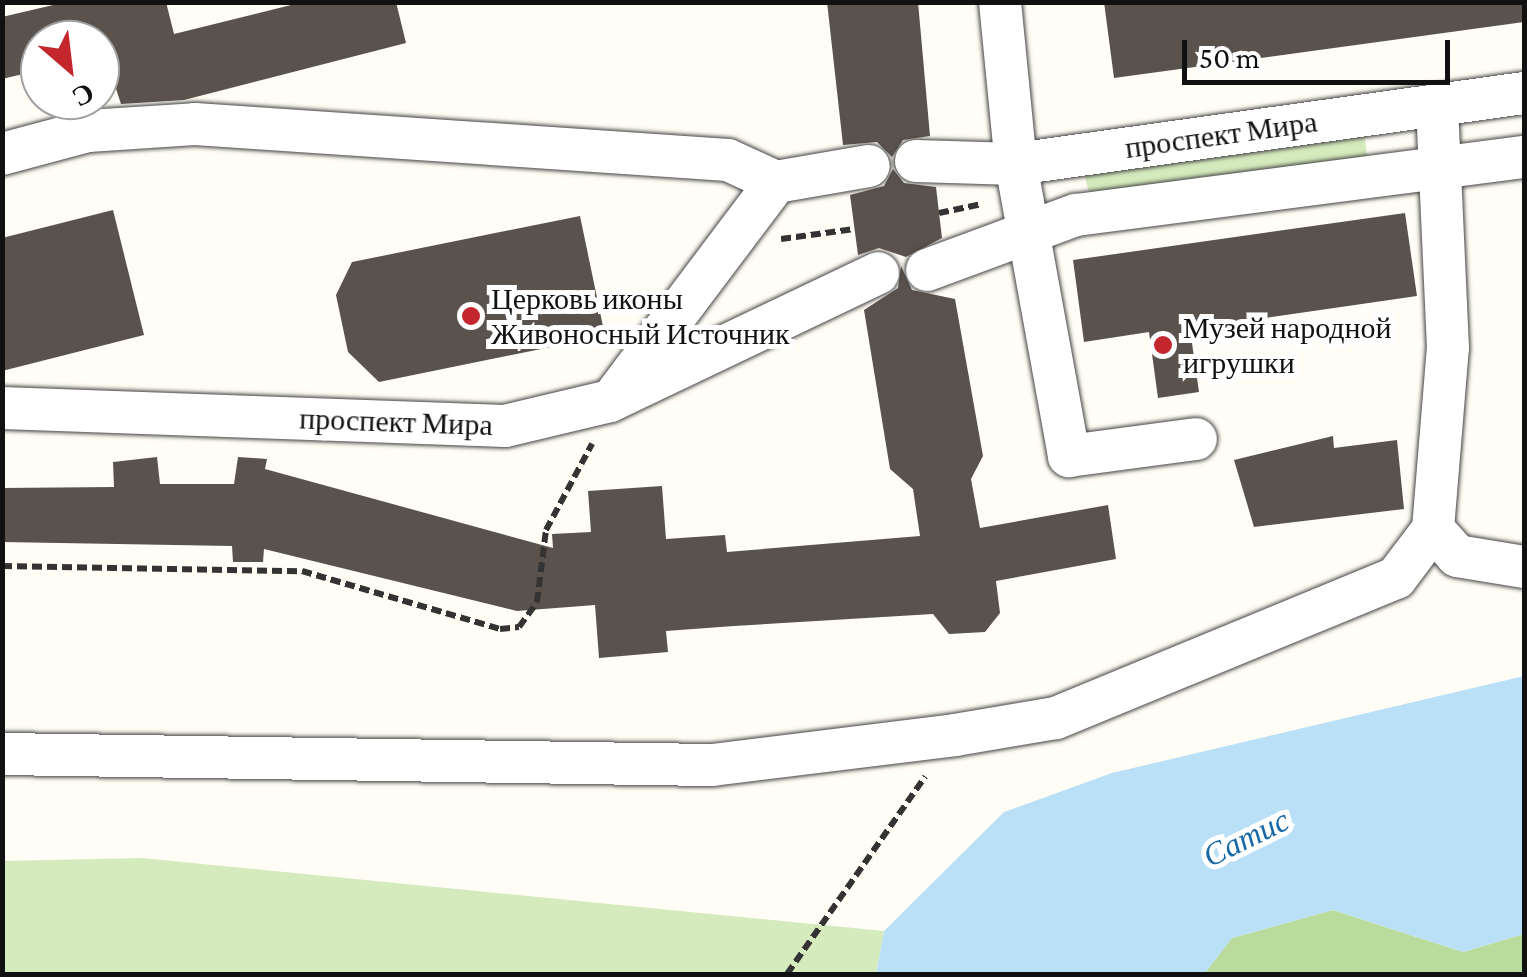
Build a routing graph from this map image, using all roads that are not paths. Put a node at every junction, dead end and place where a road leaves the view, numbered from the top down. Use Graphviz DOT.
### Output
graph roads {
  1 [pos="1000,2"];
  2 [pos="1524,92"];
  3 [pos="1437,105"];
  4 [pos="2,154"];
  5 [pos="1524,157"];
  6 [pos="916,161"];
  7 [pos="1016,164"];
  8 [pos="869,166"];
  9 [pos="1443,168"];
  10 [pos="776,182"];
  11 [pos="1028,226"];
  12 [pos="927,270"];
  13 [pos="878,273"];
  14 [pos="610,401"];
  15 [pos="2,408"];
  16 [pos="1196,439"];
  17 [pos="1433,529"];
  18 [pos="1524,567"];
  19 [pos="2,754"];
  1 -- 7 [label="street"];
  2 -- 3 [label="street, проспект Мира"];
  3 -- 7 [label="street, проспект Мира"];
  3 -- 9 [label="street"];
  4 -- 10 [label="street"];
  5 -- 9 [label="street, проспект Мира"];
  6 -- 7 [label="street, проспект Мира"];
  7 -- 11 [label="street"];
  8 -- 10 [label="street"];
  9 -- 11 [label="street, проспект Мира"];
  9 -- 17 [label="street"];
  10 -- 14 [label="street"];
  11 -- 12 [label="street, проспект Мира"];
  11 -- 16 [label="street"];
  13 -- 14 [label="street, проспект Мира"];
  14 -- 15 [label="street, проспект Мира"];
  17 -- 18 [label="street"];
  17 -- 19 [label="street"];
}
